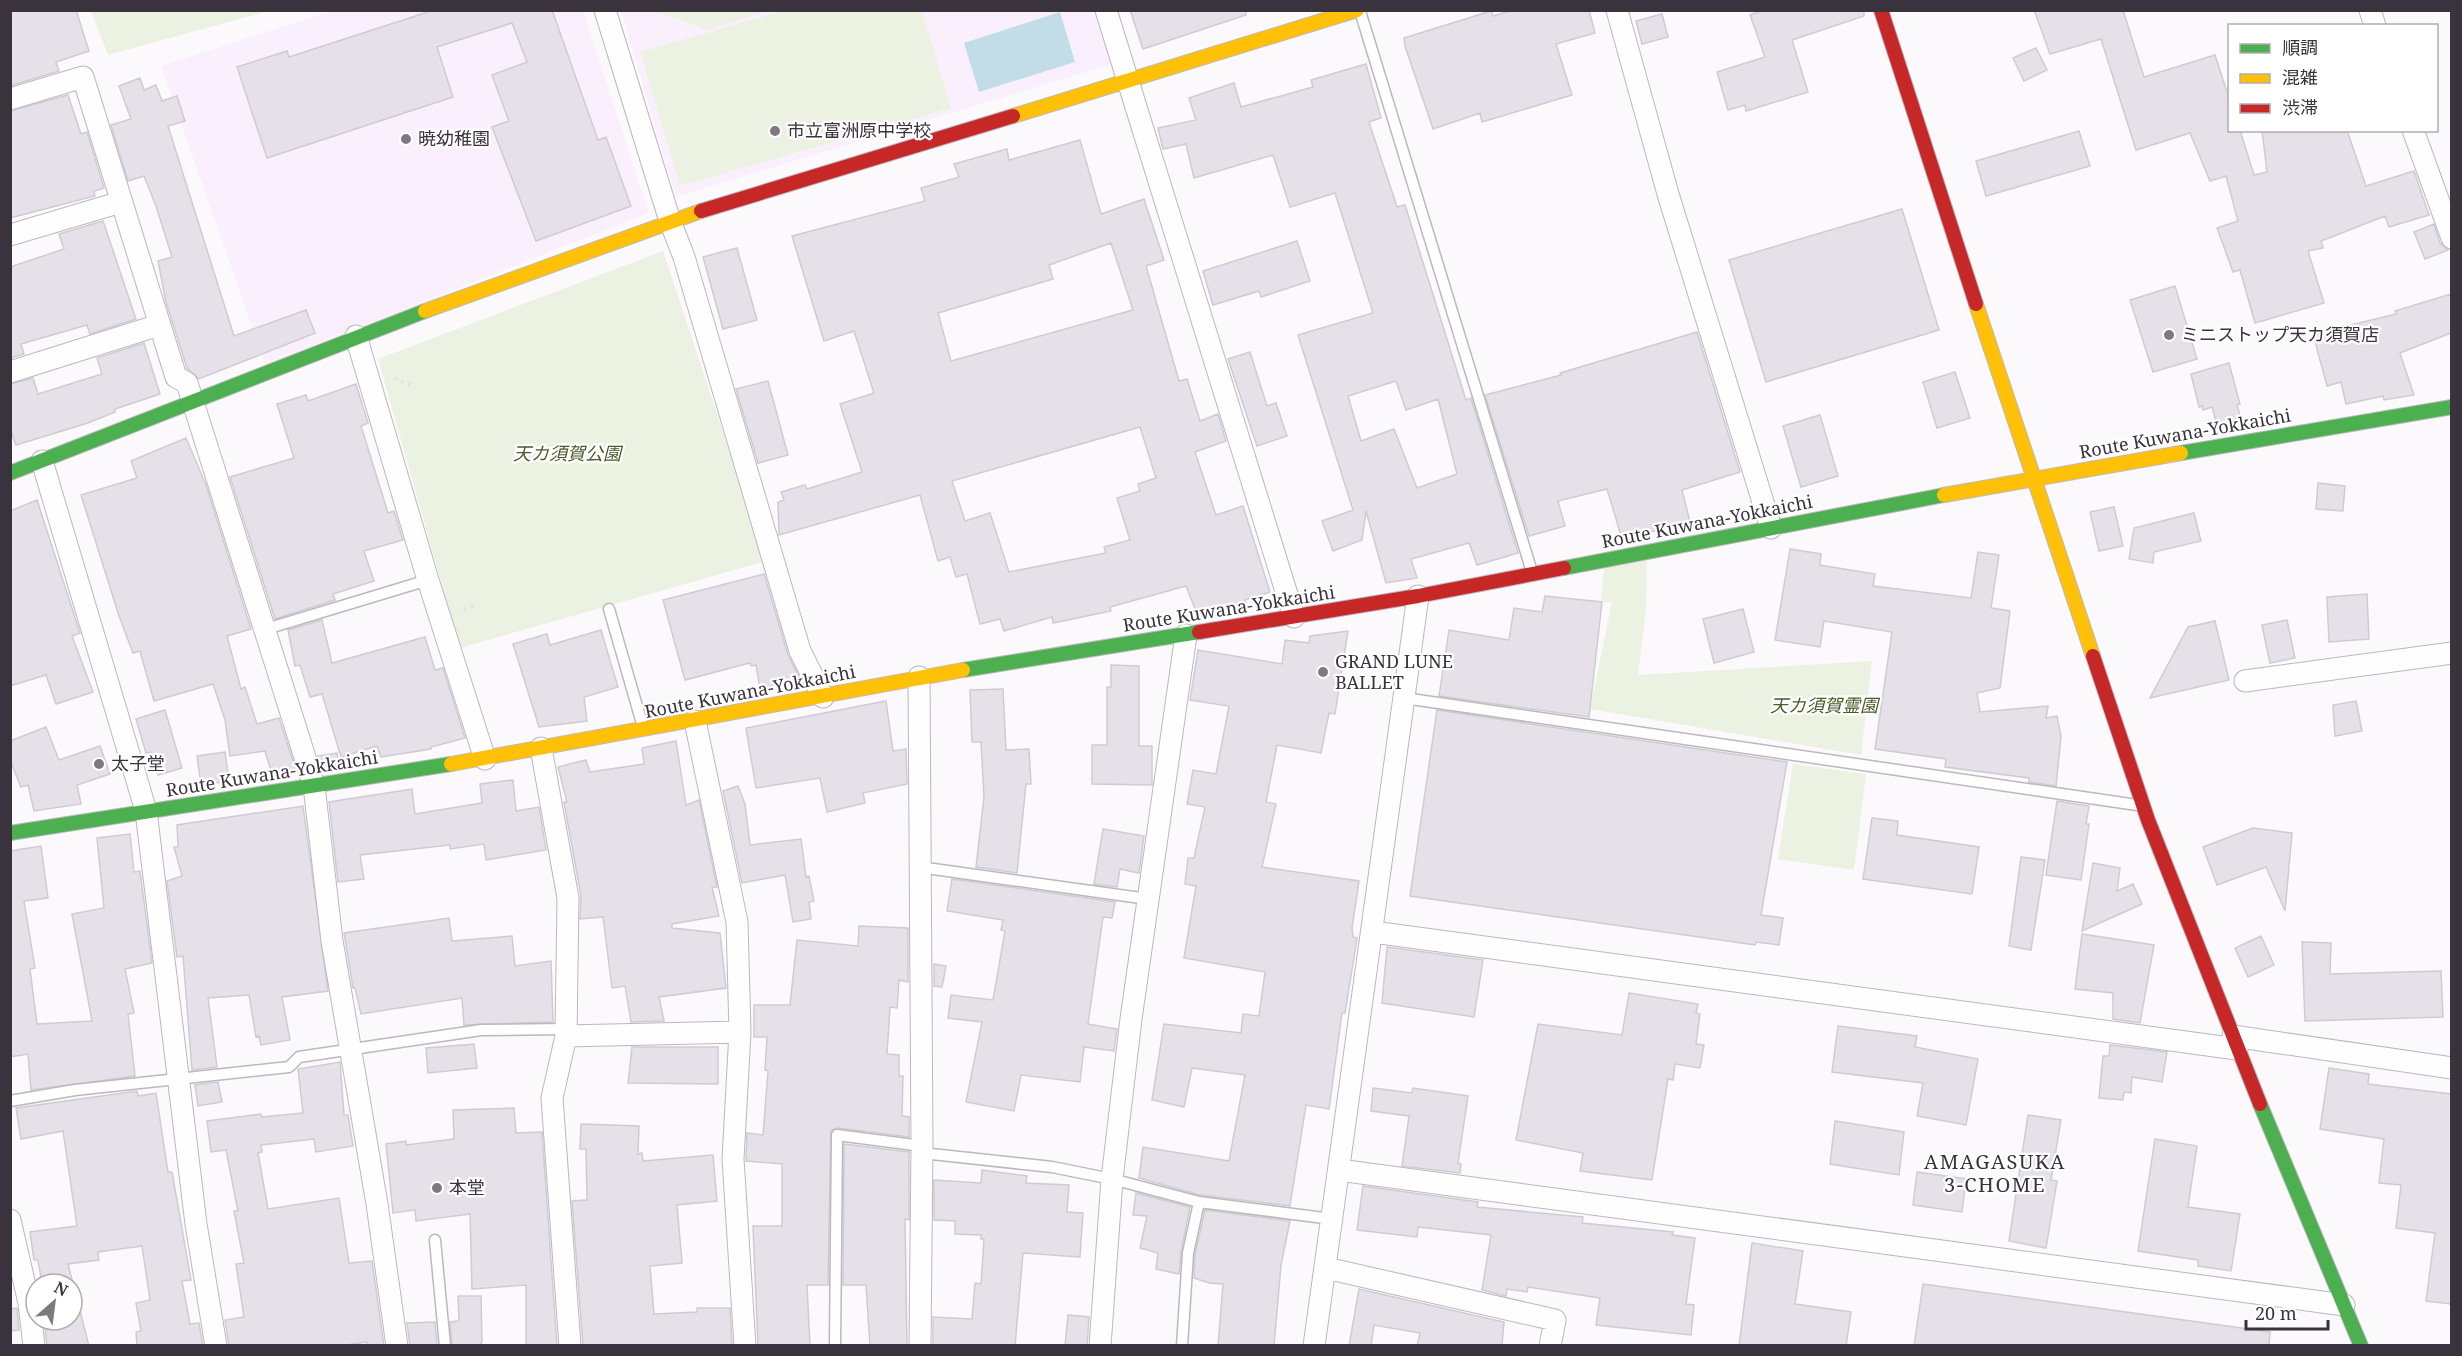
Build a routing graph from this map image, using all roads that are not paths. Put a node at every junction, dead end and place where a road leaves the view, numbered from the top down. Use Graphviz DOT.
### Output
graph roads {
  1 [pos="605,10"];
  2 [pos="1106,10"];
  3 [pos="1358,10"];
  4 [pos="1617,10"];
  5 [pos="1881,10"];
  6 [pos="1128,82"];
  7 [pos="10,99"];
  8 [pos="2414,132"];
  9 [pos="121,202"];
  10 [pos="670,221"];
  11 [pos="10,235"];
  12 [pos="2451,238"];
  13 [pos="159,325"];
  14 [pos="356,336"];
  15 [pos="10,372"];
  16 [pos="193,402"];
  17 [pos="2451,407"];
  18 [pos="42,460"];
  19 [pos="10,473"];
  20 [pos="2033,478"];
  21 [pos="1771,528"];
  22 [pos="1533,574"];
  23 [pos="428,580"];
  24 [pos="1418,596"];
  25 [pos="609,609"];
  26 [pos="1294,618"];
  27 [pos="266,629"];
  28 [pos="1186,635"];
  29 [pos="2451,653"];
  30 [pos="919,677"];
  31 [pos="2245,681"];
  32 [pos="823,697"];
  33 [pos="1404,698"];
  34 [pos="695,721"];
  35 [pos="644,730"];
  36 [pos="541,748"];
  37 [pos="485,759"];
  38 [pos="314,786"];
  39 [pos="2143,806"];
  40 [pos="146,811"];
  41 [pos="10,833"];
  42 [pos="919,867"];
  43 [pos="1148,899"];
  44 [pos="1372,932"];
  45 [pos="566,1032"];
  46 [pos="740,1032"];
  47 [pos="2236,1043"];
  48 [pos="350,1052"];
  49 [pos="2451,1068"];
  50 [pos="181,1080"];
  51 [pos="10,1101"];
  52 [pos="922,1149"];
  53 [pos="1339,1170"];
  54 [pos="1112,1179"];
  55 [pos="1199,1202"];
  56 [pos="1332,1219"];
  57 [pos="10,1220"];
  58 [pos="435,1240"];
  59 [pos="1326,1268"];
  60 [pos="2344,1305"];
  61 [pos="34,1346"];
  62 [pos="216,1346"];
  63 [pos="397,1346"];
  64 [pos="445,1346"];
  65 [pos="570,1346"];
  66 [pos="746,1346"];
  67 [pos="835,1346"];
  68 [pos="920,1346"];
  69 [pos="1100,1346"];
  70 [pos="1182,1346"];
  71 [pos="1314,1346"];
  72 [pos="1550,1346"];
  73 [pos="2361,1346"];
  1 -- 10 [label="street"];
  2 -- 6 [label="street"];
  3 -- 6 [label="street"];
  3 -- 22 [label="lane"];
  4 -- 21 [label="street"];
  5 -- 20 [label="street"];
  6 -- 10 [label="street"];
  6 -- 26 [label="street"];
  7 -- 9 [label="street"];
  8 -- 12 [label="street"];
  9 -- 11 [label="street"];
  9 -- 13 [label="street"];
  10 -- 14 [label="street"];
  10 -- 32 [label="street"];
  13 -- 15 [label="street"];
  13 -- 16 [label="street"];
  14 -- 16 [label="street"];
  14 -- 23 [label="street"];
  16 -- 18 [label="street"];
  16 -- 27 [label="street"];
  17 -- 20 [label="street, Route Kuwana-Yokkaichi"];
  18 -- 19 [label="street"];
  18 -- 40 [label="street"];
  20 -- 21 [label="street, Route Kuwana-Yokkaichi"];
  20 -- 39 [label="street"];
  21 -- 22 [label="street, Route Kuwana-Yokkaichi"];
  22 -- 24 [label="street, Route Kuwana-Yokkaichi"];
  23 -- 27 [label="lane"];
  23 -- 37 [label="street"];
  24 -- 26 [label="street, Route Kuwana-Yokkaichi"];
  24 -- 33 [label="street"];
  25 -- 35 [label="lane"];
  26 -- 28 [label="street, Route Kuwana-Yokkaichi"];
  27 -- 38 [label="street"];
  28 -- 30 [label="street, Route Kuwana-Yokkaichi"];
  28 -- 43 [label="street"];
  29 -- 31 [label="street"];
  30 -- 32 [label="street, Route Kuwana-Yokkaichi"];
  30 -- 42 [label="street"];
  32 -- 34 [label="street, Route Kuwana-Yokkaichi"];
  33 -- 39 [label="lane"];
  33 -- 44 [label="street"];
  34 -- 35 [label="street, Route Kuwana-Yokkaichi"];
  34 -- 46 [label="street"];
  35 -- 36 [label="street, Route Kuwana-Yokkaichi"];
  36 -- 37 [label="street, Route Kuwana-Yokkaichi"];
  36 -- 45 [label="street"];
  37 -- 38 [label="street, Route Kuwana-Yokkaichi"];
  38 -- 40 [label="street, Route Kuwana-Yokkaichi"];
  38 -- 48 [label="street"];
  39 -- 47 [label="street"];
  40 -- 41 [label="street, Route Kuwana-Yokkaichi"];
  40 -- 50 [label="street"];
  42 -- 43 [label="lane"];
  42 -- 52 [label="street"];
  43 -- 54 [label="street"];
  44 -- 47 [label="street"];
  44 -- 53 [label="street"];
  45 -- 46 [label="street"];
  45 -- 48 [label="lane"];
  45 -- 65 [label="street"];
  46 -- 66 [label="street"];
  47 -- 49 [label="street"];
  47 -- 60 [label="street"];
  48 -- 50 [label="lane"];
  48 -- 63 [label="street"];
  50 -- 51 [label="lane"];
  50 -- 62 [label="street"];
  52 -- 54 [label="lane"];
  52 -- 67 [label="lane"];
  52 -- 68 [label="street"];
  53 -- 56 [label="street"];
  53 -- 60 [label="street"];
  54 -- 55 [label="lane"];
  54 -- 69 [label="street"];
  55 -- 56 [label="lane"];
  55 -- 70 [label="lane"];
  56 -- 59 [label="street"];
  57 -- 61 [label="street"];
  58 -- 64 [label="lane"];
  59 -- 71 [label="street"];
  59 -- 72 [label="street"];
  60 -- 73 [label="street"];
}
